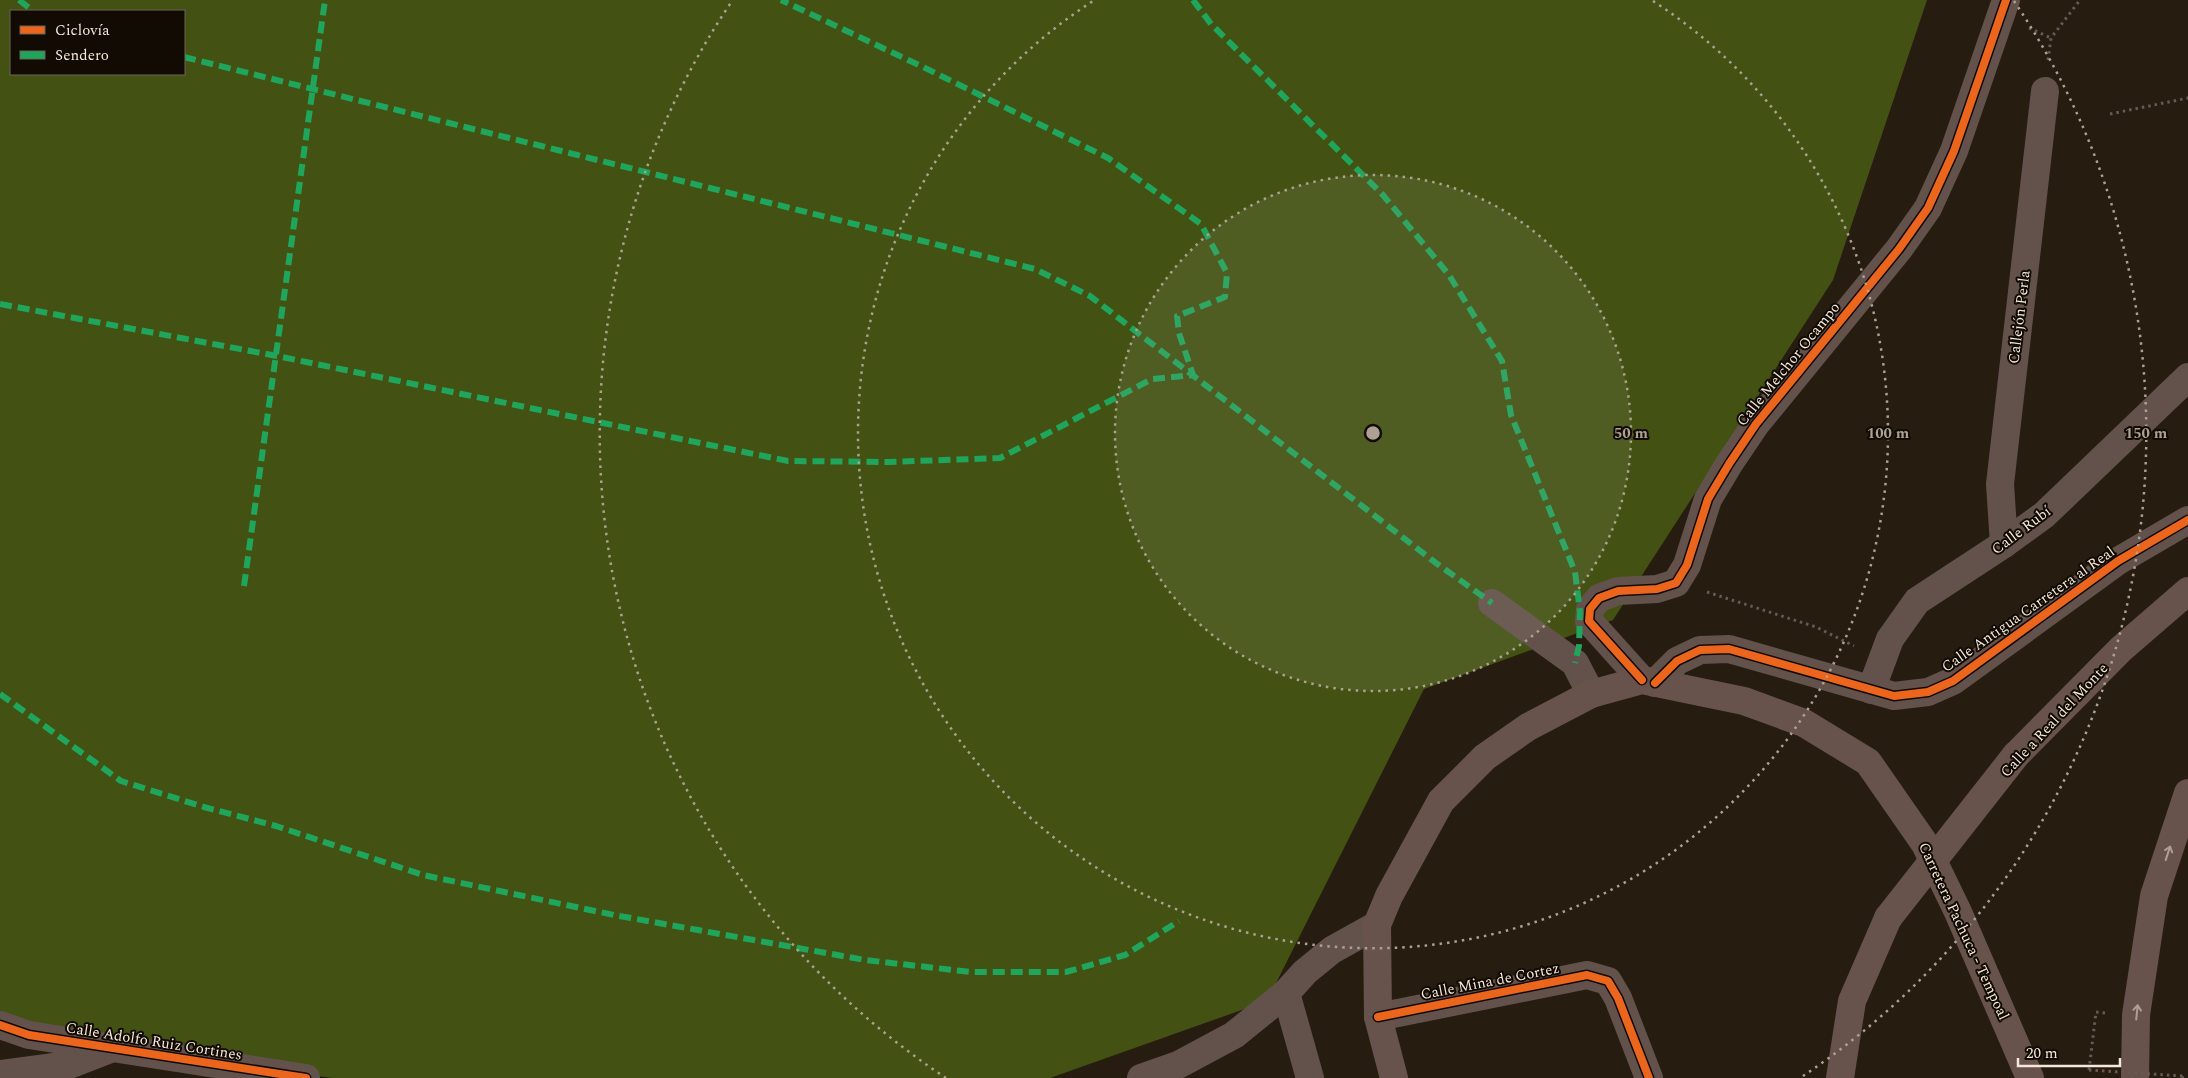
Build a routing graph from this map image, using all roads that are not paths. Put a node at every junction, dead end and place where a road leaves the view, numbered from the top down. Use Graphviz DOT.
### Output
graph roads {
  1 [pos="2011,1"];
  2 [pos="2045,91"];
  3 [pos="2188,377"];
  4 [pos="2188,520"];
  5 [pos="2004,544"];
  6 [pos="2188,591"];
  7 [pos="1492,603"];
  8 [pos="1649,681"];
  9 [pos="1871,690"];
  10 [pos="1591,694"];
  11 [pos="2188,793"];
  12 [pos="1377,926"];
  13 [pos="1286,993"];
  14 [pos="1378,1017"];
  15 [pos="0,1025"];
  16 [pos="114,1048"];
  17 [pos="228,1073"];
  18 [pos="0,1074"];
  19 [pos="306,1078"];
  20 [pos="1141,1078"];
  21 [pos="1310,1078"];
  22 [pos="1394,1078"];
  23 [pos="1649,1078"];
  24 [pos="1840,1078"];
  25 [pos="2030,1078"];
  26 [pos="2135,1078"];
  1 -- 8 [label="street, Calle Melchor Ocampo"];
  2 -- 5 [label="street, Callejón Perla"];
  3 -- 5 [label="street, Calle Rubí"];
  4 -- 9 [label="street, Calle Antigua Carretera al Real"];
  5 -- 9 [label="street, Calle Rubí"];
  6 -- 24 [label="main road, Calle a Real del Monte, bridge"];
  7 -- 10 [label="street"];
  8 -- 9 [label="street, Calle Antigua Carretera al Real"];
  8 -- 10 [label="main road, Carretera Pachuca - Tempoal"];
  8 -- 25 [label="main road, Carretera Pachuca - Tempoal"];
  10 -- 12 [label="main road, Carretera Pachuca - Tempoal"];
  26 -- 11 [label="main road, one-way"];
  12 -- 13 [label="street"];
  12 -- 14 [label="main road, Carretera Pachuca - Tempoal"];
  13 -- 20 [label="street"];
  13 -- 21 [label="street"];
  14 -- 22 [label="main road, Carretera Pachuca - Tempoal"];
  14 -- 23 [label="street, Calle Mina de Cortez"];
  15 -- 16 [label="street, Calle Adolfo Ruiz Cortines"];
  16 -- 17 [label="street, Calle Adolfo Ruiz Cortines"];
  16 -- 18 [label="street"];
  17 -- 19 [label="street, Calle Adolfo Ruiz Cortines"];
}
